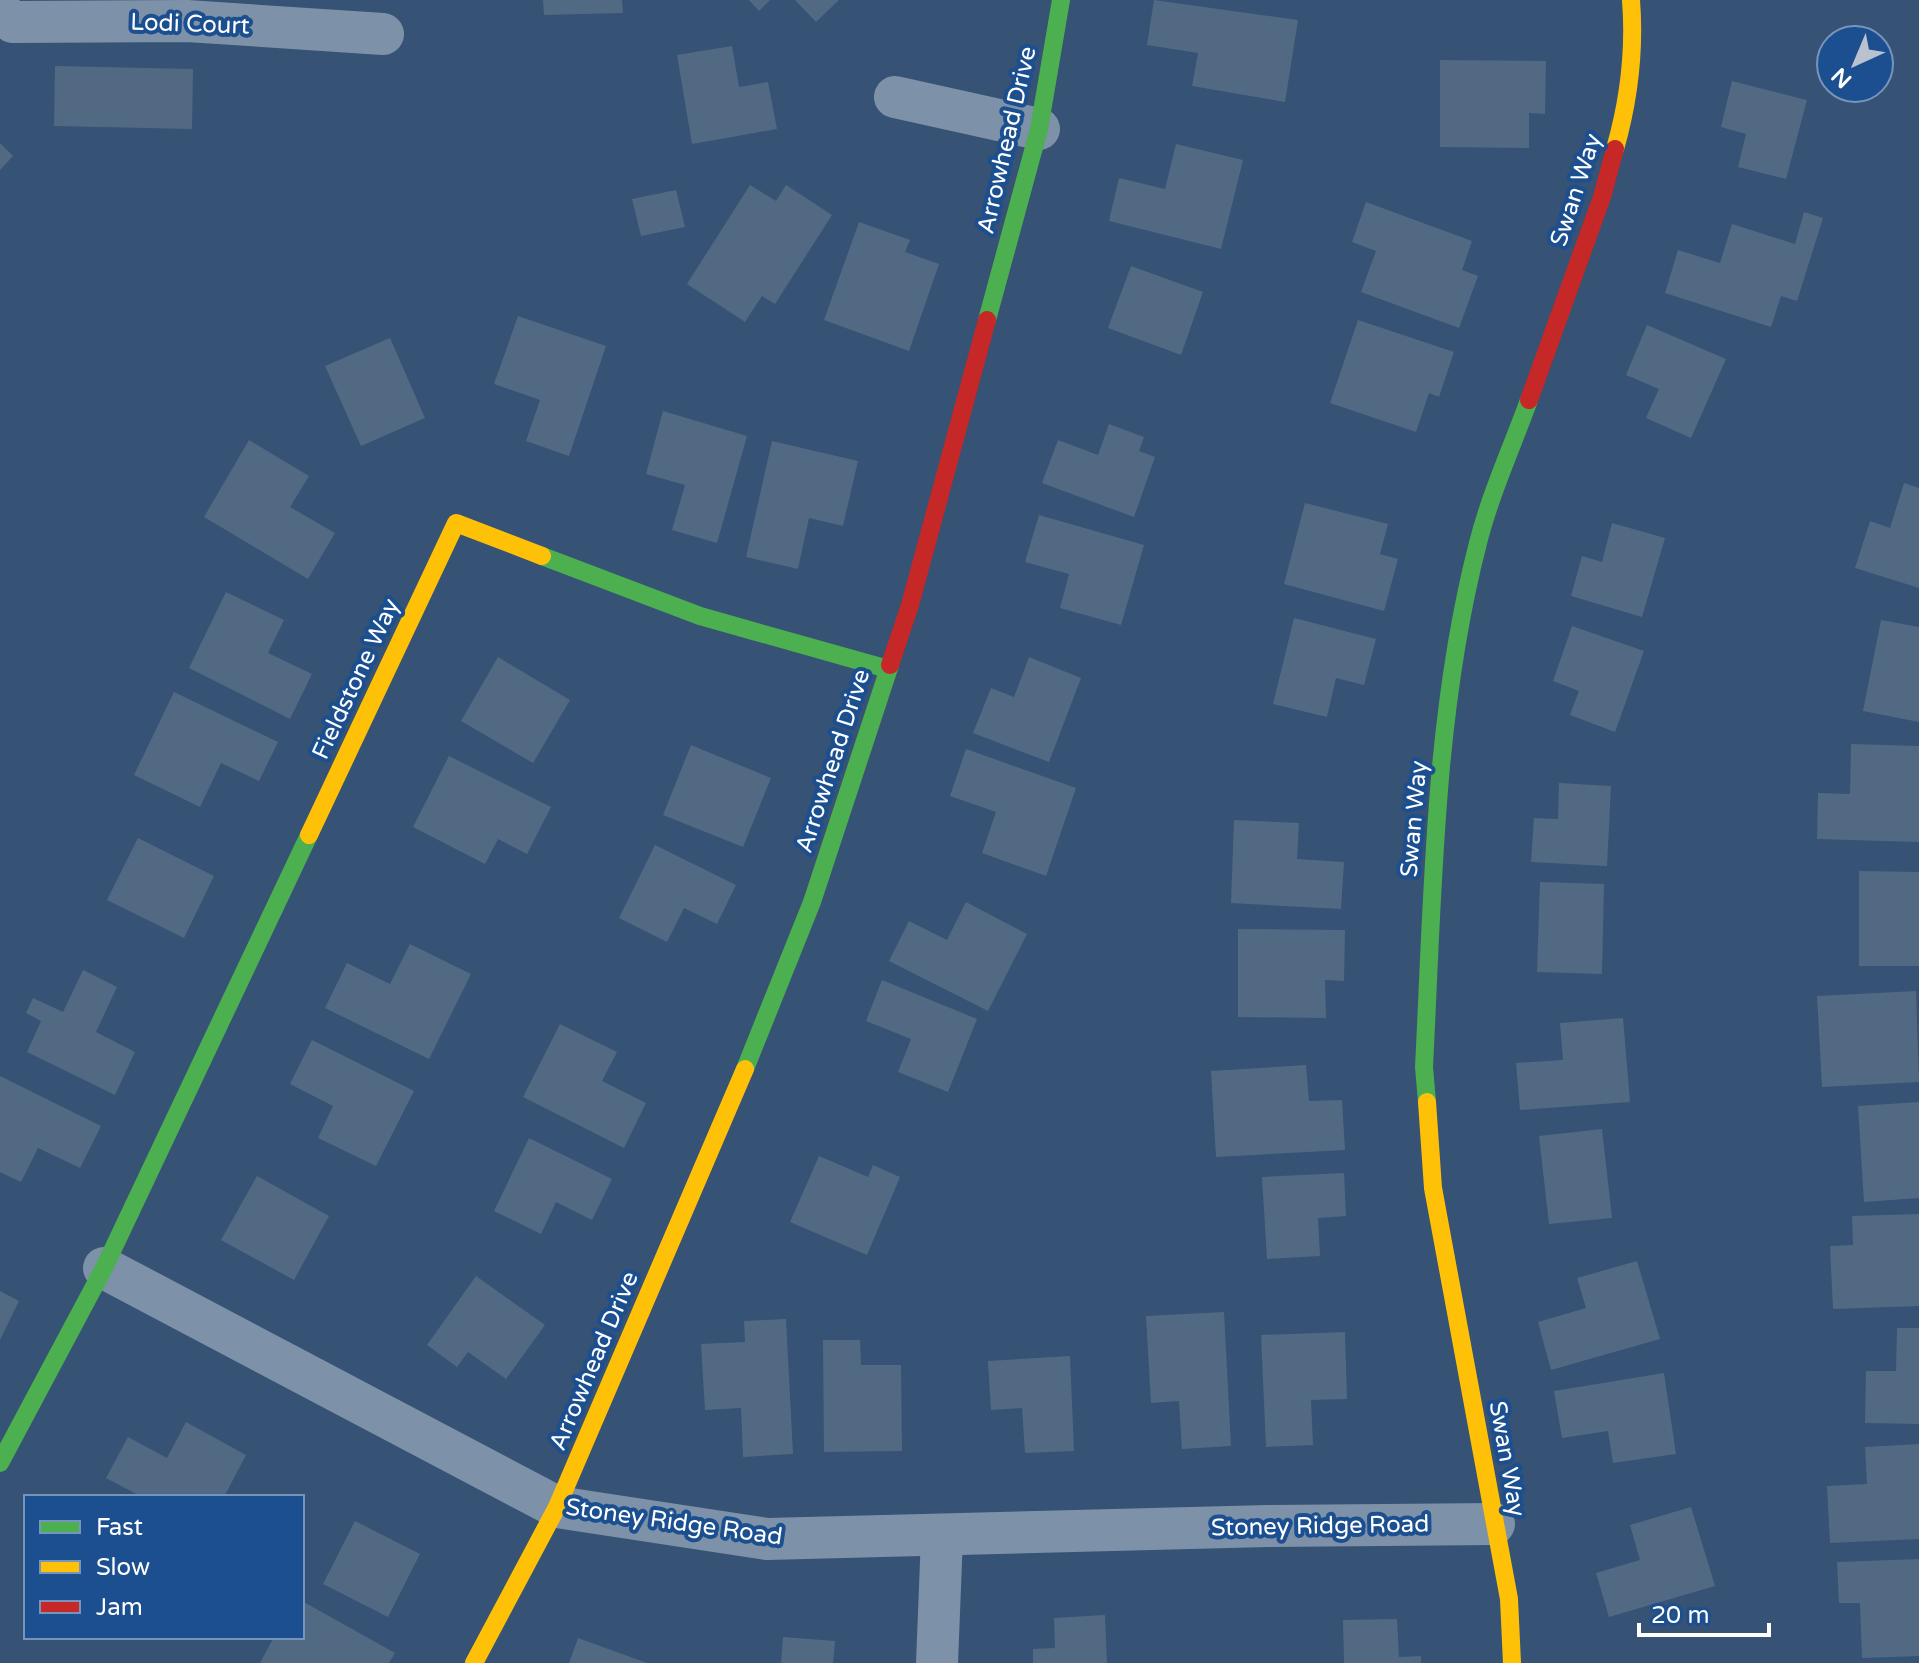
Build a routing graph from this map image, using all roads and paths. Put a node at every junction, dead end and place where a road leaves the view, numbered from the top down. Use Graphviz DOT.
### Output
graph roads {
  1 [pos="1061,0"];
  2 [pos="1631,0"];
  3 [pos="0,12"];
  4 [pos="383,34"];
  5 [pos="895,97"];
  6 [pos="1039,129"];
  7 [pos="888,669"];
  8 [pos="104,1268"];
  9 [pos="0,1463"];
  10 [pos="557,1507"];
  11 [pos="1494,1524"];
  12 [pos="942,1536"];
  13 [pos="474,1663"];
  14 [pos="937,1663"];
  15 [pos="1512,1663"];
  1 -- 6 [label="street, Arrowhead Drive"];
  2 -- 11 [label="street, Swan Way"];
  3 -- 4 [label="street, Lodi Court"];
  5 -- 6 [label="street"];
  6 -- 7 [label="street, Arrowhead Drive"];
  7 -- 8 [label="street, Fieldstone Way"];
  7 -- 10 [label="street, Arrowhead Drive"];
  8 -- 9 [label="street"];
  8 -- 10 [label="street, Stoney Ridge Road"];
  10 -- 12 [label="street, Stoney Ridge Road"];
  10 -- 13 [label="street, Arrowhead Drive"];
  11 -- 12 [label="street, Stoney Ridge Road"];
  11 -- 15 [label="street, Swan Way"];
  12 -- 14 [label="street"];
}
